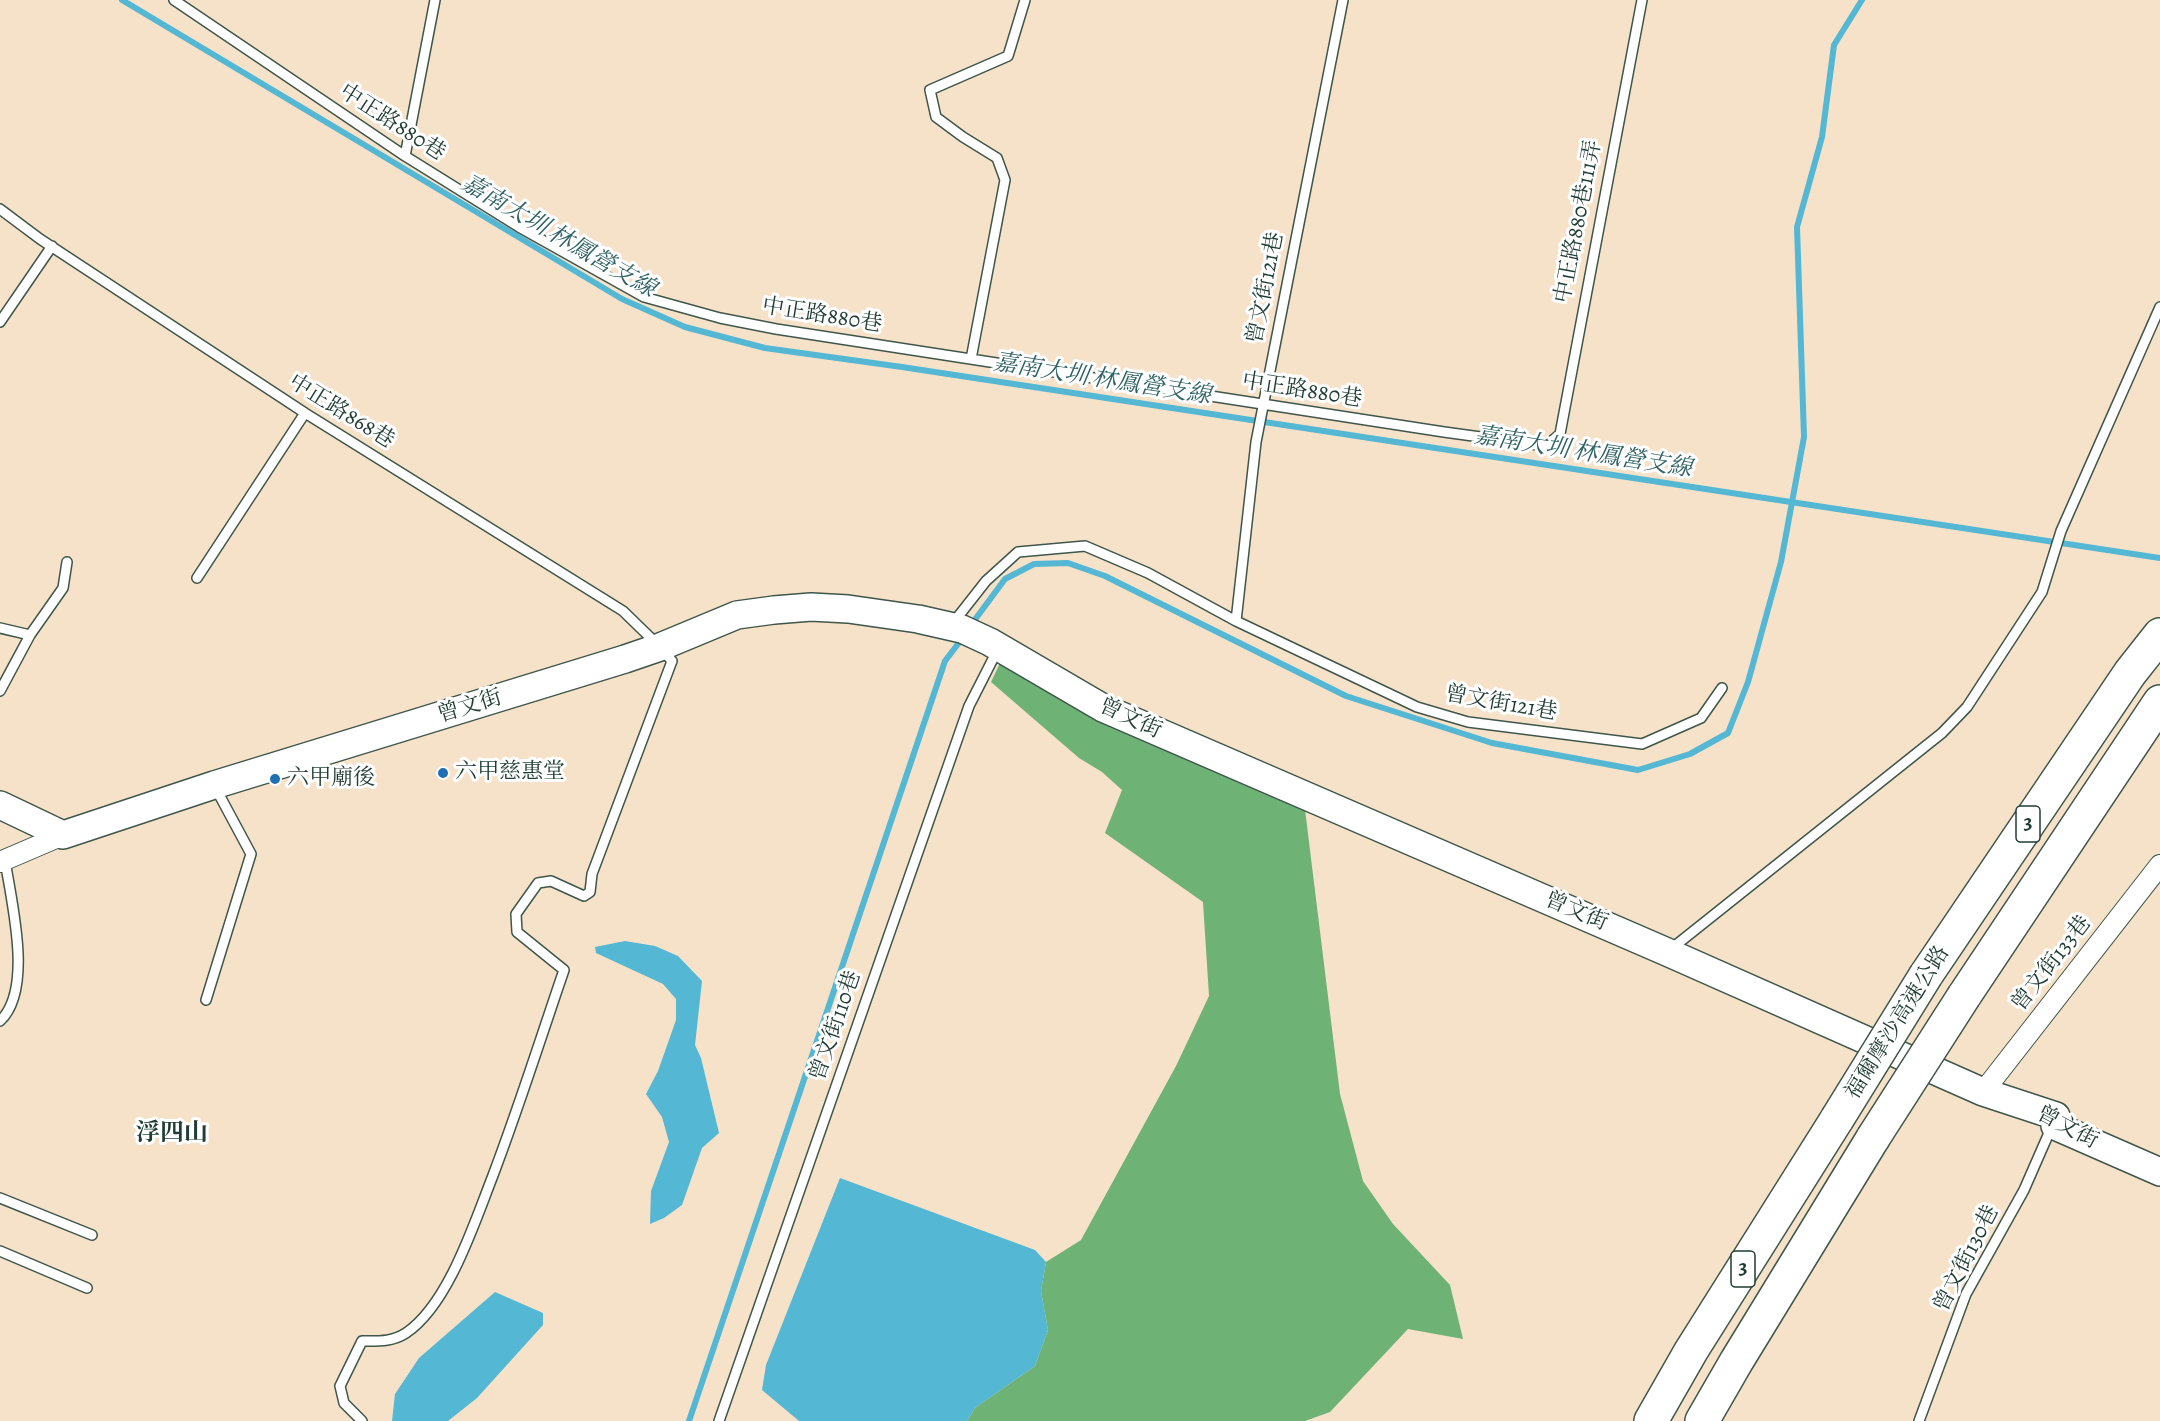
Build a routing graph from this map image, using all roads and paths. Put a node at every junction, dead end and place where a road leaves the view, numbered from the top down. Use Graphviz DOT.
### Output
graph roads {
  1 [pos="174,0"];
  2 [pos="435,0"];
  3 [pos="1026,0"];
  4 [pos="1343,0"];
  5 [pos="1642,0"];
  6 [pos="405,156"];
  7 [pos="0,209"];
  8 [pos="52,246"];
  9 [pos="2160,307"];
  10 [pos="0,322"];
  11 [pos="971,359"];
  12 [pos="1262,409"];
  13 [pos="305,412"];
  14 [pos="1546,446"];
  15 [pos="67,562"];
  16 [pos="196,578"];
  17 [pos="1236,621"];
  18 [pos="0,627"];
  19 [pos="949,628"];
  20 [pos="2160,634"];
  21 [pos="30,635"];
  22 [pos="994,645"];
  23 [pos="660,647"];
  24 [pos="1722,688"];
  25 [pos="0,691"];
  26 [pos="2160,702"];
  27 [pos="214,785"];
  28 [pos="0,805"];
  29 [pos="63,835"];
  30 [pos="2,861"];
  31 [pos="2160,866"];
  32 [pos="1667,952"];
  33 [pos="206,1000"];
  34 [pos="0,1021"];
  35 [pos="1983,1092"];
  36 [pos="2056,1116"];
  37 [pos="2160,1172"];
  38 [pos="0,1198"];
  39 [pos="92,1235"];
  40 [pos="0,1251"];
  41 [pos="87,1288"];
  42 [pos="362,1421"];
  43 [pos="719,1421"];
  44 [pos="1651,1421"];
  45 [pos="1702,1421"];
  46 [pos="1919,1421"];
  1 -- 6 [label="lane, 中正路880巷"];
  2 -- 6 [label="lane"];
  3 -- 11 [label="lane"];
  4 -- 12 [label="lane, 曾文街121巷"];
  5 -- 14 [label="lane, 中正路880巷111弄"];
  6 -- 11 [label="lane, 中正路880巷"];
  7 -- 8 [label="lane, 中正路868巷"];
  8 -- 10 [label="lane"];
  8 -- 13 [label="lane, 中正路868巷"];
  9 -- 32 [label="lane"];
  11 -- 12 [label="lane, 中正路880巷"];
  12 -- 14 [label="lane, 中正路880巷"];
  12 -- 17 [label="lane, 曾文街121巷"];
  13 -- 16 [label="lane"];
  13 -- 23 [label="lane, 中正路868巷"];
  15 -- 21 [label="lane"];
  17 -- 19 [label="lane, 曾文街121巷"];
  17 -- 24 [label="lane, 曾文街121巷"];
  18 -- 21 [label="lane"];
  19 -- 22 [label="main road, 曾文街"];
  19 -- 23 [label="main road, 曾文街"];
  20 -- 44 [label="highway, 福爾摩沙高速公路 / 3, bridge"];
  21 -- 25 [label="lane"];
  22 -- 32 [label="main road, 曾文街"];
  22 -- 43 [label="lane, 曾文街110巷"];
  23 -- 27 [label="main road, 曾文街"];
  23 -- 42 [label="lane"];
  26 -- 45 [label="highway, 福爾摩沙高速公路 / 3, bridge"];
  27 -- 29 [label="main road, 曾文街"];
  27 -- 33 [label="lane"];
  28 -- 29 [label="main road"];
  29 -- 30 [label="street"];
  30 -- 34 [label="lane"];
  31 -- 35 [label="street, 曾文街133巷"];
  32 -- 35 [label="main road, 曾文街"];
  35 -- 36 [label="main road, 曾文街"];
  36 -- 37 [label="main road, 曾文街"];
  36 -- 46 [label="lane, 曾文街130巷"];
  38 -- 39 [label="lane"];
  40 -- 41 [label="lane"];
}
